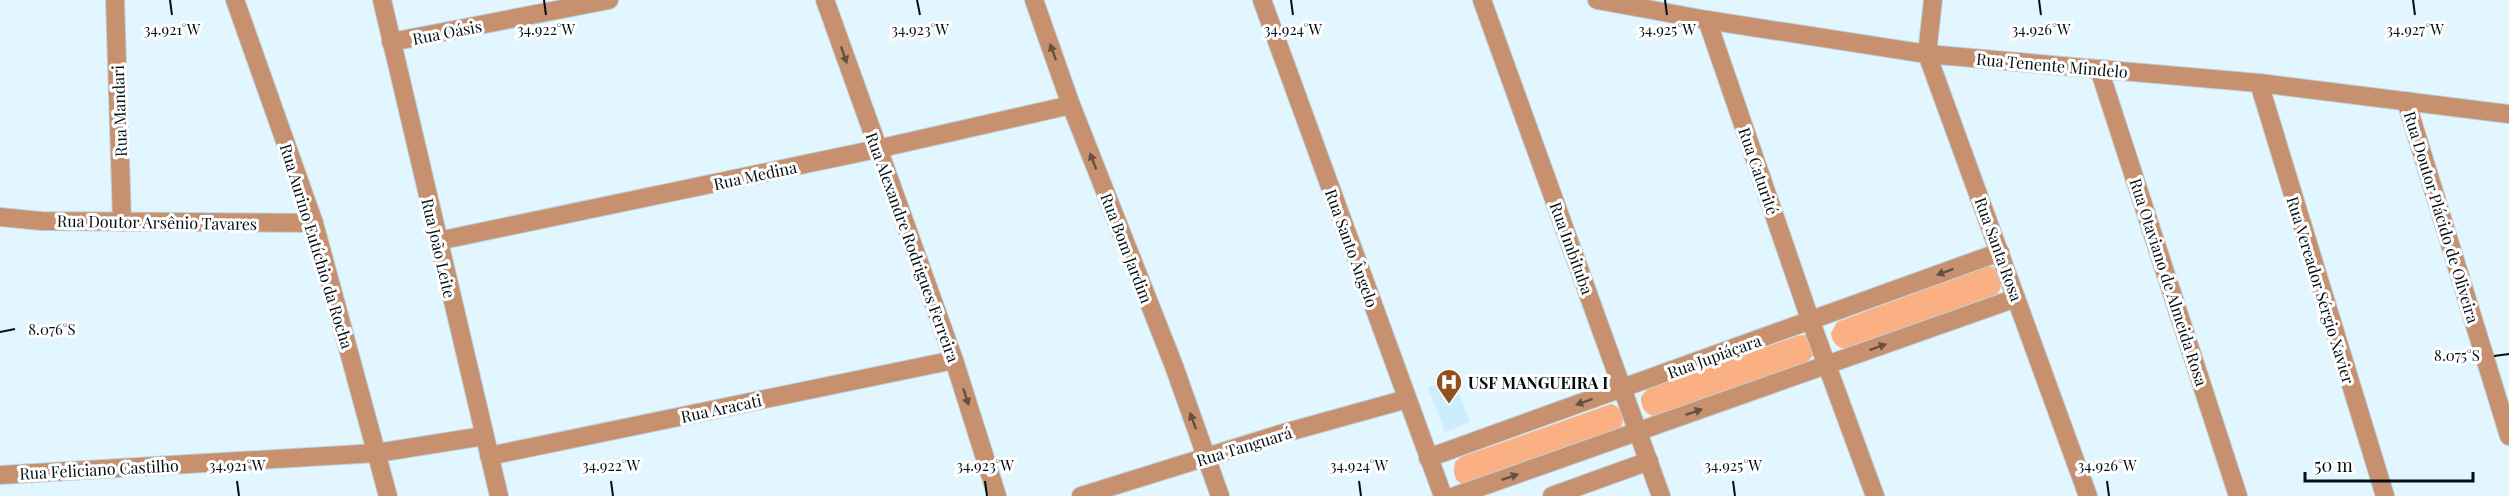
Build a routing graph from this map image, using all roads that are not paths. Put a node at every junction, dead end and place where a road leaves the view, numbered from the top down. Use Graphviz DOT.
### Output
graph roads {
  1 [pos="116,0"];
  2 [pos="235,0"];
  3 [pos="382,0"];
  4 [pos="609,0"];
  5 [pos="825,0"];
  6 [pos="1034,0"];
  7 [pos="1262,0"];
  8 [pos="1482,0"];
  9 [pos="1598,0"];
  10 [pos="1934,0"];
  11 [pos="1707,20"];
  12 [pos="391,42"];
  13 [pos="1927,54"];
  14 [pos="2099,69"];
  15 [pos="2259,83"];
  16 [pos="2406,101"];
  17 [pos="1071,105"];
  18 [pos="2509,114"];
  19 [pos="877,149"];
  20 [pos="0,217"];
  21 [pos="122,222"];
  22 [pos="314,223"];
  23 [pos="438,242"];
  24 [pos="2000,252"];
  25 [pos="2016,298"];
  26 [pos="1811,322"];
  27 [pos="954,360"];
  28 [pos="1829,365"];
  29 [pos="1622,389"];
  30 [pos="1407,399"];
  31 [pos="1638,432"];
  32 [pos="484,436"];
  33 [pos="2509,436"];
  34 [pos="377,453"];
  35 [pos="489,456"];
  36 [pos="1207,458"];
  37 [pos="1428,458"];
  38 [pos="1648,461"];
  39 [pos="0,475"];
  40 [pos="388,496"];
  41 [pos="499,496"];
  42 [pos="997,496"];
  43 [pos="1081,496"];
  44 [pos="1220,496"];
  45 [pos="1443,496"];
  46 [pos="1455,496"];
  47 [pos="1552,496"];
  48 [pos="1661,496"];
  49 [pos="1875,496"];
  50 [pos="2088,496"];
  51 [pos="2238,496"];
  52 [pos="2385,496"];
  1 -- 21 [label="street, Rua Mandari"];
  2 -- 22 [label="street, Rua Aurino Eutíchio da Rocha"];
  3 -- 12 [label="street, Rua João Leite"];
  4 -- 12 [label="street, Rua Oásis"];
  5 -- 19 [label="street, Rua Alexandre Rodrigues Ferreira, one-way"];
  17 -- 6 [label="street, Rua Bom Jardim, one-way"];
  7 -- 30 [label="street, Rua Santo Ângelo"];
  8 -- 29 [label="street, Rua Imbituba"];
  9 -- 11 [label="street, Rua Tenente Mindelo"];
  10 -- 13 [label="street, Rua Santa Rosa"];
  11 -- 13 [label="street, Rua Tenente Mindelo"];
  11 -- 26 [label="street, Rua Caturité"];
  12 -- 23 [label="street, Rua João Leite"];
  13 -- 14 [label="street, Rua Tenente Mindelo"];
  13 -- 24 [label="street, Rua Santa Rosa"];
  14 -- 15 [label="street, Rua Tenente Mindelo"];
  14 -- 51 [label="street, Rua Otaviano de Almeida Rosa"];
  15 -- 16 [label="street, Rua Tenente Mindelo"];
  15 -- 52 [label="street, Rua Vereador Sérgio Xavier"];
  16 -- 18 [label="street, Rua Tenente Mindelo"];
  16 -- 33 [label="street, Rua Doutor Plácido de Oliveira"];
  17 -- 19 [label="street, Rua Medina"];
  36 -- 17 [label="street, Rua Bom Jardim, one-way"];
  19 -- 23 [label="street, Rua Medina"];
  19 -- 27 [label="street, Rua Alexandre Rodrigues Ferreira"];
  20 -- 21 [label="street, Rua Doutor Arsênio Tavares"];
  21 -- 22 [label="street, Rua Doutor Arsênio Tavares"];
  22 -- 34 [label="street, Rua Aurino Eutíchio da Rocha"];
  23 -- 32 [label="street, Rua João Leite"];
  24 -- 25 [label="street, Rua Santa Rosa"];
  24 -- 26 [label="street, Rua Jupiáçara, one-way"];
  28 -- 25 [label="street, one-way"];
  25 -- 50 [label="street, Rua Santa Rosa"];
  26 -- 28 [label="street, Rua Caturité"];
  26 -- 29 [label="street, Rua Jupiáçara"];
  27 -- 35 [label="street, Rua Aracati"];
  27 -- 42 [label="street, Rua Alexandre Rodrigues Ferreira, one-way"];
  31 -- 28 [label="street, one-way"];
  28 -- 49 [label="street"];
  29 -- 31 [label="street, Rua Imbituba"];
  29 -- 37 [label="street, Rua Jupiáçara, one-way"];
  30 -- 36 [label="street, Rua Tanguará"];
  30 -- 37 [label="street, Rua Santo Ângelo"];
  31 -- 38 [label="street, Rua Imbituba"];
  46 -- 31 [label="street, one-way"];
  32 -- 34 [label="street, Rua Feliciano Castilho"];
  32 -- 35 [label="street, Rua João Leite"];
  34 -- 39 [label="street, Rua Feliciano Castilho"];
  34 -- 40 [label="street, Rua Aurino Eutíchio da Rocha"];
  35 -- 41 [label="street, Rua João Leite"];
  36 -- 43 [label="street, Rua Tanguará"];
  36 -- 44 [label="street, Rua Bom Jardim"];
  37 -- 45 [label="street, Rua Santo Ângelo"];
  38 -- 47 [label="street"];
  38 -- 48 [label="street, Rua Imbituba"];
}
